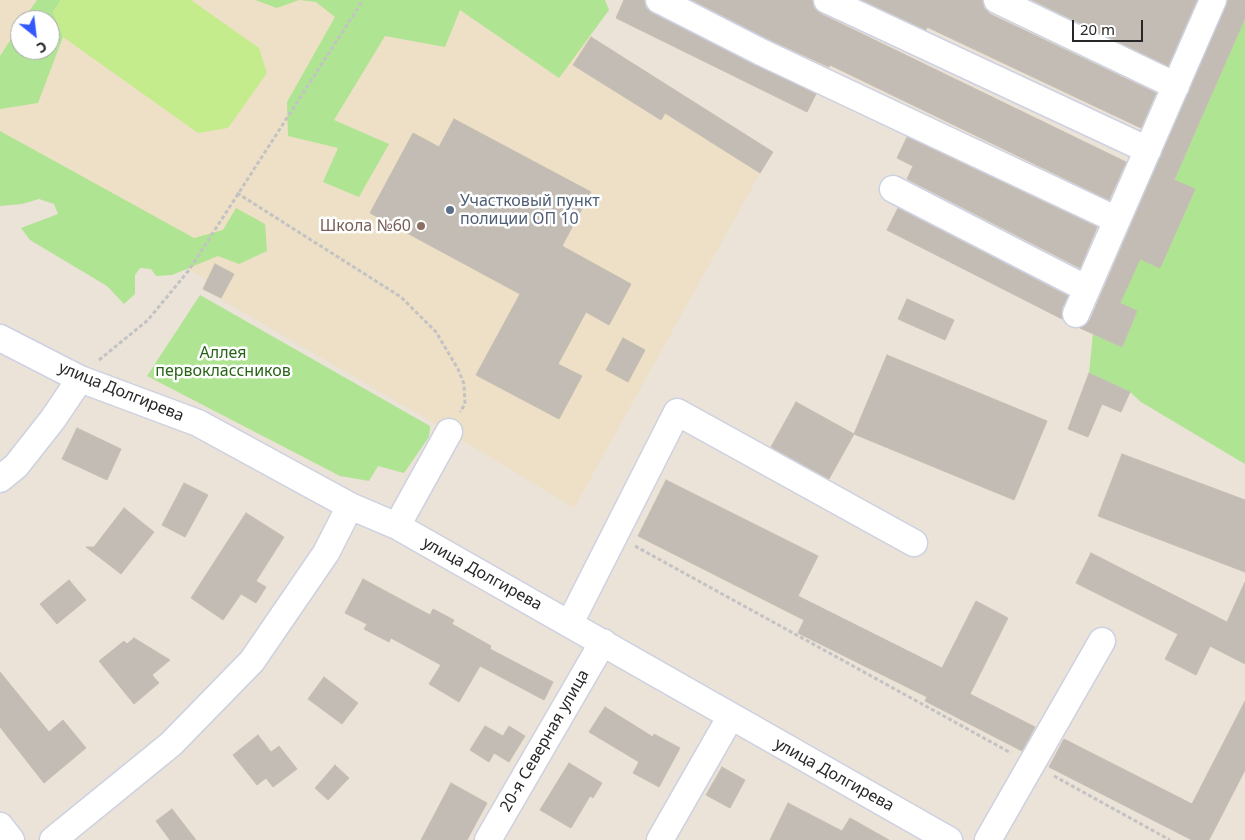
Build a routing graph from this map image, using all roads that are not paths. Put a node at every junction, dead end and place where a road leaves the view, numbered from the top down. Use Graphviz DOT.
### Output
graph roads {
  1 [pos="659,0"];
  2 [pos="827,0"];
  3 [pos="997,0"];
  4 [pos="1213,0"];
  5 [pos="1176,86"];
  6 [pos="1148,150"];
  7 [pos="893,190"];
  8 [pos="1117,220"];
  9 [pos="1087,289"];
  10 [pos="1076,314"];
  11 [pos="0,338"];
  12 [pos="80,379"];
  13 [pos="449,432"];
  14 [pos="0,479"];
  15 [pos="350,506"];
  16 [pos="397,526"];
  17 [pos="914,543"];
  18 [pos="570,623"];
  19 [pos="1102,641"];
  20 [pos="603,642"];
  21 [pos="731,716"];
  22 [pos="0,826"];
  23 [pos="11,840"];
  24 [pos="54,840"];
  25 [pos="488,840"];
  26 [pos="660,840"];
  27 [pos="949,840"];
  28 [pos="988,840"];
  1 -- 8 [label="street"];
  2 -- 6 [label="street"];
  3 -- 5 [label="street"];
  4 -- 5 [label="street"];
  5 -- 6 [label="street"];
  6 -- 8 [label="street"];
  7 -- 9 [label="street"];
  8 -- 9 [label="street"];
  9 -- 10 [label="street"];
  11 -- 12 [label="street, улица Долгирева"];
  12 -- 14 [label="street"];
  12 -- 15 [label="street, улица Долгирева"];
  13 -- 16 [label="street"];
  15 -- 16 [label="street, улица Долгирева"];
  15 -- 24 [label="street"];
  16 -- 18 [label="street, улица Долгирева"];
  17 -- 18 [label="street"];
  18 -- 20 [label="street, улица Долгирева"];
  19 -- 28 [label="street"];
  20 -- 21 [label="street, улица Долгирева"];
  20 -- 25 [label="street, 20-я Северная улица"];
  21 -- 26 [label="street"];
  21 -- 27 [label="street, улица Долгирева"];
  22 -- 23 [label="street"];
}
